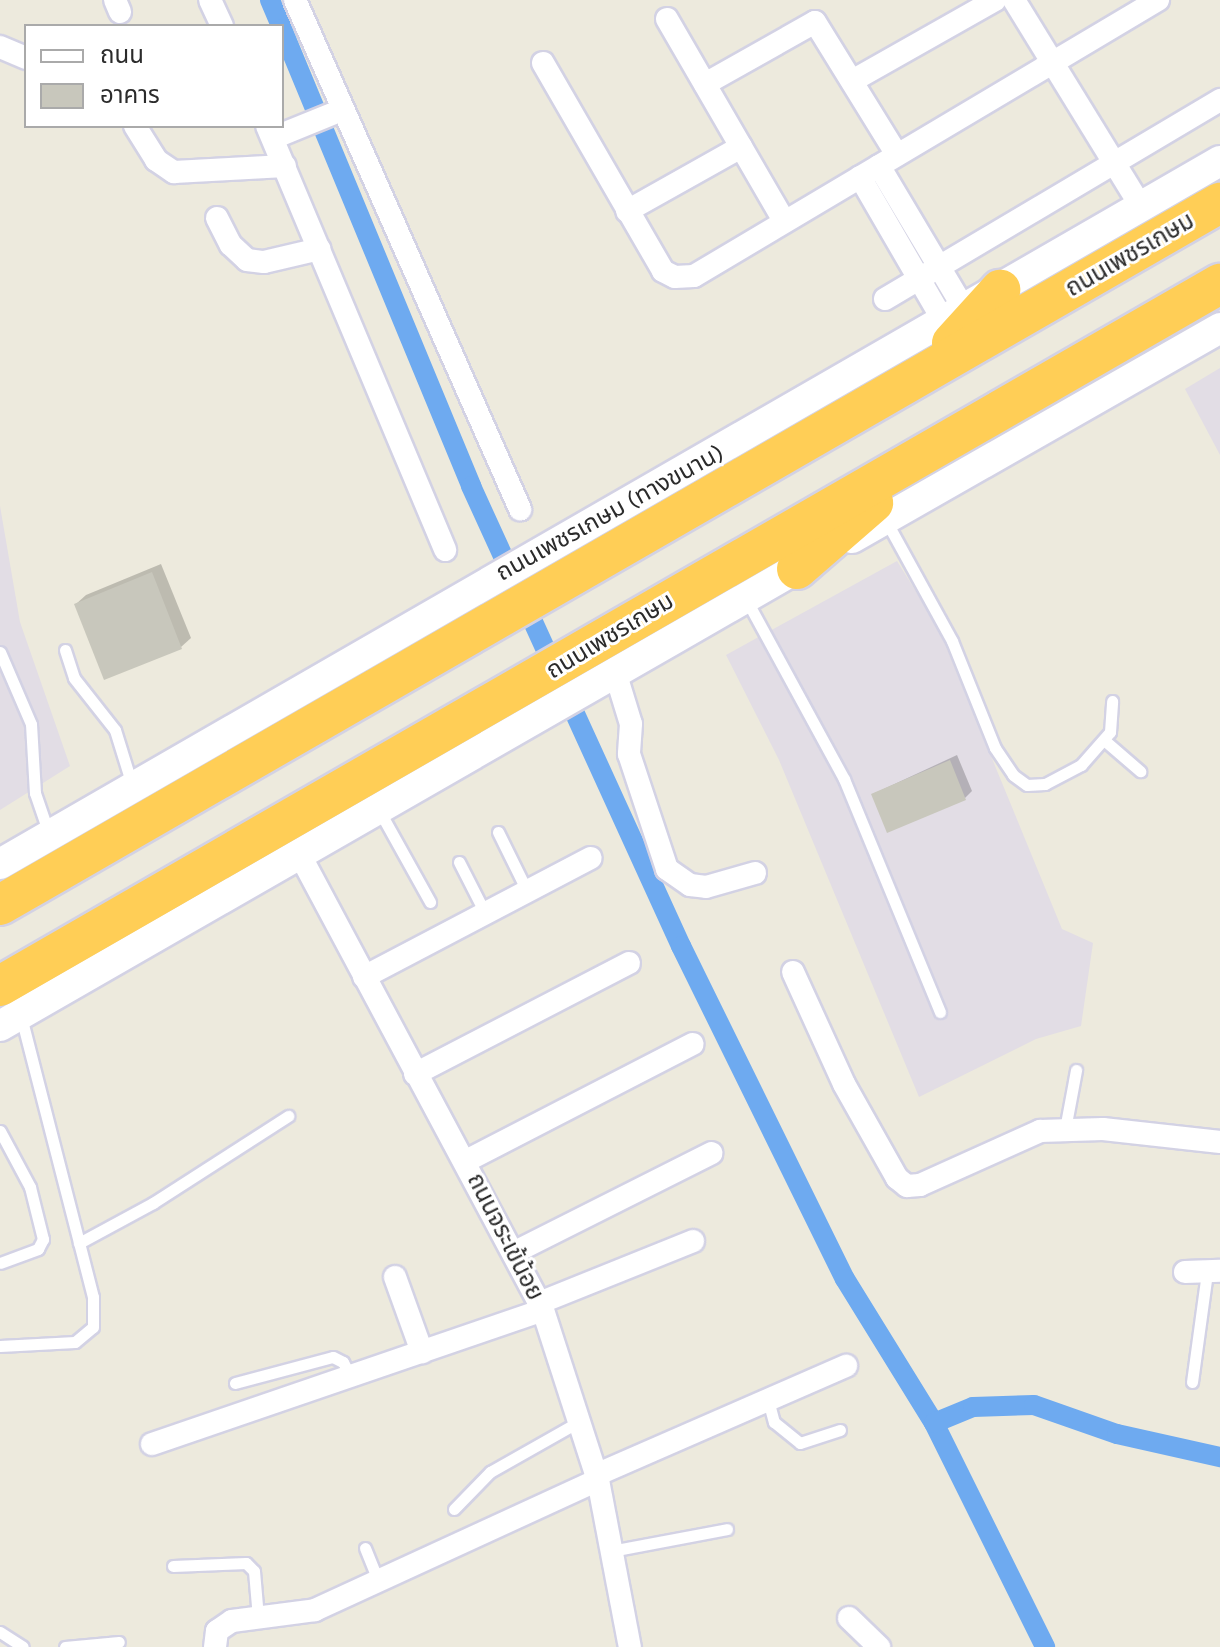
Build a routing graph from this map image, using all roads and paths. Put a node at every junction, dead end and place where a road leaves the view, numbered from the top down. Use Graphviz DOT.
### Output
graph roads {
  1 [pos="210,0"];
  2 [pos="295,0"];
  3 [pos="995,0"];
  4 [pos="1014,0"];
  5 [pos="1158,0"];
  6 [pos="667,19"];
  7 [pos="221,24"];
  8 [pos="1051,62"];
  9 [pos="543,63"];
  10 [pos="852,81"];
  11 [pos="705,84"];
  12 [pos="1220,100"];
  13 [pos="336,112"];
  14 [pos="136,128"];
  15 [pos="277,132"];
  16 [pos="741,147"];
  17 [pos="1220,161"];
  18 [pos="1112,165"];
  19 [pos="285,166"];
  20 [pos="879,166"];
  21 [pos="1220,203"];
  22 [pos="1142,208"];
  23 [pos="627,211"];
  24 [pos="217,218"];
  25 [pos="784,221"];
  26 [pos="320,249"];
  27 [pos="939,266"];
  28 [pos="919,278"];
  29 [pos="1220,284"];
  30 [pos="1000,290"];
  31 [pos="885,299"];
  32 [pos="955,316"];
  33 [pos="1220,328"];
  34 [pos="914,379"];
  35 [pos="927,451"];
  36 [pos="520,509"];
  37 [pos="885,519"];
  38 [pos="445,550"];
  39 [pos="797,569"];
  40 [pos="540,574"];
  41 [pos="747,601"];
  42 [pos="65,650"];
  43 [pos="0,652"];
  44 [pos="603,668"];
  45 [pos="1112,701"];
  46 [pos="516,712"];
  47 [pos="1104,740"];
  48 [pos="1140,771"];
  49 [pos="132,786"];
  50 [pos="380,811"];
  51 [pos="498,832"];
  52 [pos="49,835"];
  53 [pos="301,857"];
  54 [pos="591,858"];
  55 [pos="459,862"];
  56 [pos="0,864"];
  57 [pos="755,873"];
  58 [pos="527,891"];
  59 [pos="430,902"];
  60 [pos="0,905"];
  61 [pos="485,913"];
  62 [pos="629,963"];
  63 [pos="793,972"];
  64 [pos="364,977"];
  65 [pos="7,1009"];
  66 [pos="940,1012"];
  67 [pos="693,1044"];
  68 [pos="1076,1070"];
  69 [pos="415,1074"];
  70 [pos="288,1116"];
  71 [pos="1065,1129"];
  72 [pos="0,1131"];
  73 [pos="1220,1142"];
  74 [pos="712,1153"];
  75 [pos="466,1161"];
  76 [pos="693,1241"];
  77 [pos="79,1243"];
  78 [pos="515,1252"];
  79 [pos="0,1263"];
  80 [pos="1204,1272"];
  81 [pos="395,1277"];
  82 [pos="541,1307"];
  83 [pos="0,1346"];
  84 [pos="422,1352"];
  85 [pos="846,1366"];
  86 [pos="350,1376"];
  87 [pos="1192,1382"];
  88 [pos="235,1383"];
  89 [pos="768,1400"];
  90 [pos="580,1421"];
  91 [pos="840,1430"];
  92 [pos="152,1444"];
  93 [pos="597,1477"];
  94 [pos="454,1509"];
  95 [pos="727,1529"];
  96 [pos="365,1548"];
  97 [pos="611,1551"];
  98 [pos="173,1566"];
  99 [pos="378,1581"];
  100 [pos="258,1618"];
  101 [pos="849,1618"];
  102 [pos="0,1632"];
  103 [pos="119,1642"];
  104 [pos="625,1645"];
  105 [pos="23,1647"];
  106 [pos="65,1647"];
  107 [pos="215,1647"];
  108 [pos="879,1647"];
  1 -- 7 [label="street"];
  2 -- 13 [label="street"];
  3 -- 10 [label="street"];
  4 -- 8 [label="street"];
  5 -- 8 [label="street"];
  6 -- 11 [label="street"];
  8 -- 18 [label="street"];
  8 -- 20 [label="street"];
  9 -- 23 [label="street"];
  10 -- 11 [label="street"];
  10 -- 20 [label="street"];
  11 -- 16 [label="street"];
  12 -- 18 [label="street"];
  13 -- 15 [label="street"];
  13 -- 36 [label="street"];
  14 -- 19 [label="street"];
  15 -- 19 [label="street"];
  16 -- 23 [label="street"];
  16 -- 25 [label="street"];
  17 -- 22 [label="main road, ถนนเพชรเกษม (ทางขนาน)"];
  18 -- 22 [label="street"];
  18 -- 27 [label="street"];
  19 -- 26 [label="street"];
  20 -- 25 [label="street"];
  20 -- 27 [label="street"];
  20 -- 28 [label="street"];
  21 -- 34 [label="highway, ถนนเพชรเกษม"];
  22 -- 30 [label="main road, ถนนเพชรเกษม (ทางขนาน)"];
  23 -- 25 [label="street"];
  24 -- 26 [label="street"];
  26 -- 38 [label="street"];
  27 -- 28 [label="street"];
  27 -- 32 [label="street"];
  28 -- 31 [label="street"];
  28 -- 32 [label="street"];
  29 -- 35 [label="highway, ถนนเพชรเกษม"];
  30 -- 32 [label="main road, ถนนเพชรเกษม (ทางขนาน)"];
  30 -- 34 [label="highway"];
  32 -- 40 [label="main road, ถนนเพชรเกษม (ทางขนาน)"];
  33 -- 37 [label="main road"];
  34 -- 40 [label="highway, ถนนเพชรเกษม"];
  35 -- 39 [label="highway"];
  35 -- 44 [label="highway, ถนนเพชรเกษม"];
  37 -- 39 [label="main road"];
  37 -- 47 [label="lane"];
  39 -- 41 [label="main road"];
  40 -- 49 [label="main road, ถนนเพชรเกษม (ทางขนาน)"];
  40 -- 60 [label="highway, ถนนเพชรเกษม"];
  41 -- 44 [label="main road"];
  41 -- 66 [label="lane"];
  42 -- 49 [label="lane"];
  43 -- 52 [label="lane"];
  44 -- 46 [label="highway, ถนนเพชรเกษม"];
  44 -- 57 [label="street"];
  45 -- 47 [label="lane"];
  46 -- 50 [label="main road"];
  46 -- 65 [label="highway, ถนนเพชรเกษม"];
  47 -- 48 [label="lane"];
  49 -- 52 [label="main road, ถนนเพชรเกษม (ทางขนาน)"];
  50 -- 53 [label="main road"];
  50 -- 59 [label="lane"];
  51 -- 58 [label="lane"];
  52 -- 56 [label="main road, ถนนเพชรเกษม (ทางขนาน)"];
  53 -- 64 [label="street, ถนนจระเข้น้อย"];
  53 -- 65 [label="main road"];
  54 -- 58 [label="street"];
  55 -- 61 [label="lane"];
  58 -- 61 [label="street"];
  61 -- 64 [label="street"];
  62 -- 69 [label="street"];
  63 -- 71 [label="street"];
  64 -- 69 [label="street, ถนนจระเข้น้อย"];
  65 -- 77 [label="lane"];
  67 -- 75 [label="street"];
  68 -- 71 [label="lane"];
  69 -- 75 [label="street, ถนนจระเข้น้อย"];
  70 -- 77 [label="lane"];
  71 -- 73 [label="street"];
  72 -- 79 [label="lane"];
  74 -- 78 [label="street"];
  75 -- 78 [label="street, ถนนจระเข้น้อย"];
  76 -- 82 [label="street"];
  77 -- 83 [label="lane"];
  78 -- 82 [label="street, ถนนจระเข้น้อย"];
  80 -- 87 [label="lane"];
  81 -- 84 [label="street"];
  82 -- 84 [label="street"];
  82 -- 90 [label="street, ถนนจระเข้น้อย"];
  84 -- 86 [label="street"];
  85 -- 89 [label="street"];
  86 -- 88 [label="lane"];
  86 -- 92 [label="street"];
  89 -- 91 [label="lane"];
  89 -- 93 [label="street"];
  90 -- 93 [label="street, ถนนจระเข้น้อย"];
  90 -- 94 [label="lane"];
  93 -- 97 [label="street, ถนนจระเข้น้อย"];
  93 -- 99 [label="street"];
  95 -- 97 [label="lane"];
  96 -- 99 [label="lane"];
  97 -- 104 [label="street, ถนนจระเข้น้อย"];
  98 -- 100 [label="lane"];
  99 -- 100 [label="street"];
  100 -- 107 [label="street"];
  101 -- 108 [label="street"];
  102 -- 105 [label="lane"];
  103 -- 106 [label="lane"];
}
